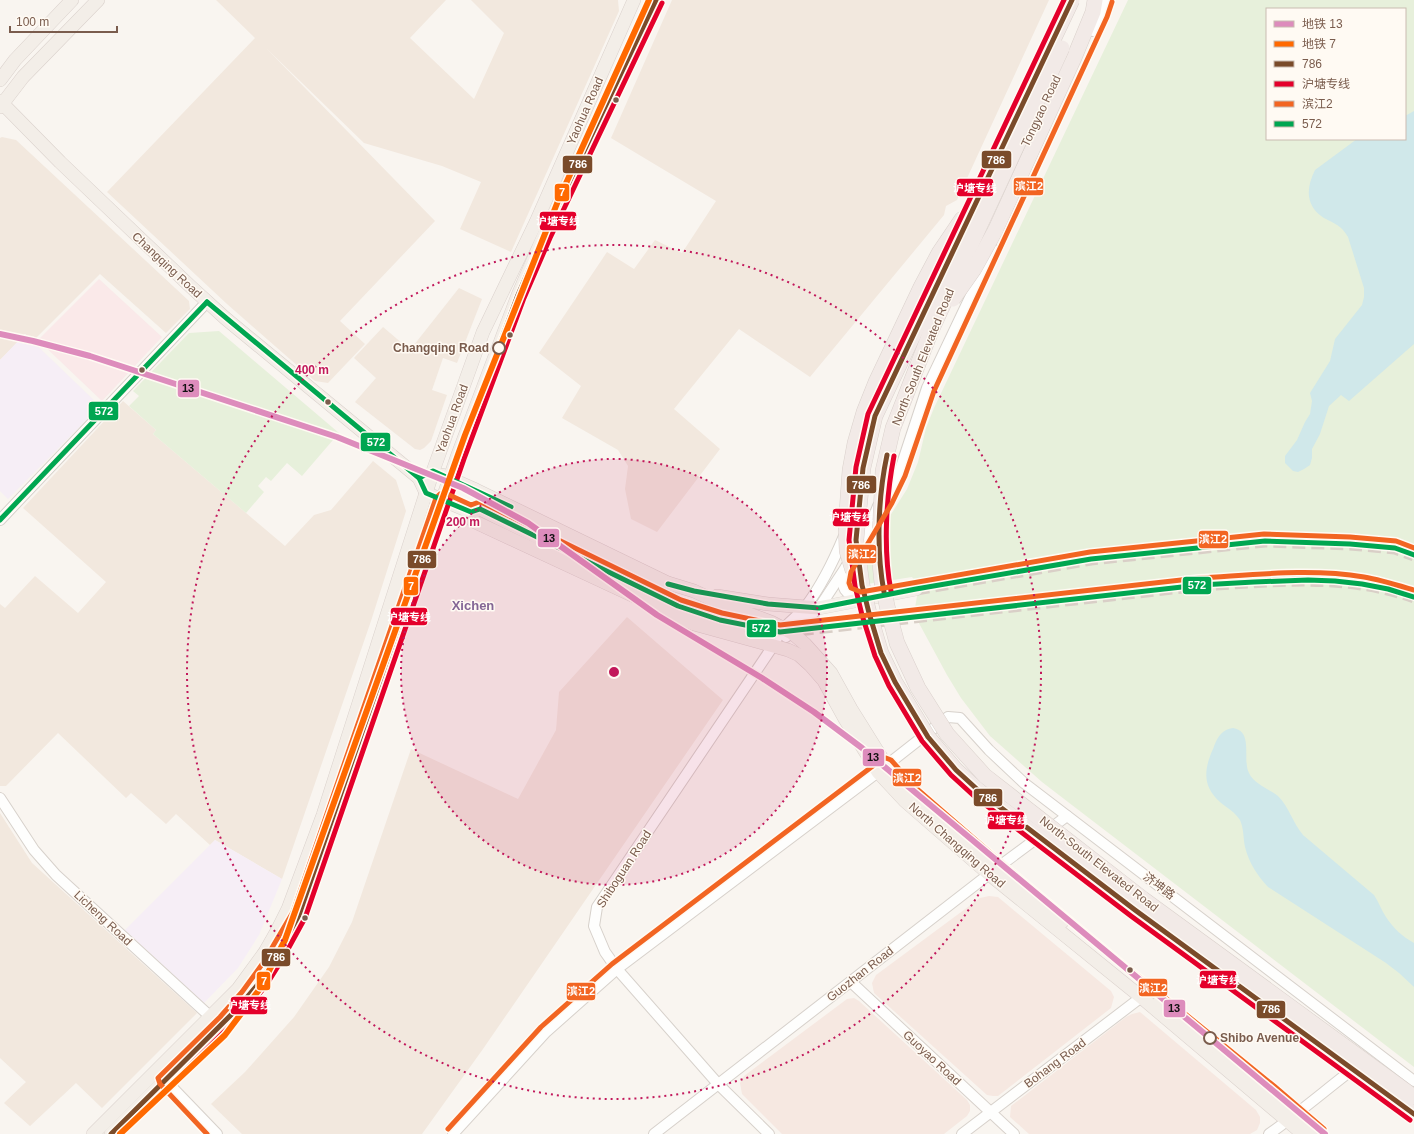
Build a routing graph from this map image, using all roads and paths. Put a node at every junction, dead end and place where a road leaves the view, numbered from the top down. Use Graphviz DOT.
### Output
graph roads {
  1 [pos="72,0"];
  2 [pos="634,0"];
  3 [pos="656,0"];
  4 [pos="1066,0"];
  5 [pos="1072,0"];
  6 [pos="1083,0"];
  7 [pos="1105,0"];
  8 [pos="94,3"];
  9 [pos="1094,3"];
  10 [pos="0,80"];
  11 [pos="1,104"];
  12 [pos="962,219"];
  13 [pos="207,302"];
  14 [pos="931,331"];
  15 [pos="433,471"];
  16 [pos="419,478"];
  17 [pos="450,479"];
  18 [pos="426,493"];
  19 [pos="442,500"];
  20 [pos="471,512"];
  21 [pos="0,520"];
  22 [pos="870,526"];
  23 [pos="844,570"];
  24 [pos="916,589"];
  25 [pos="694,591"];
  26 [pos="860,599"];
  27 [pos="806,607"];
  28 [pos="819,608"];
  29 [pos="869,613"];
  30 [pos="744,625"];
  31 [pos="788,630"];
  32 [pos="773,646"];
  33 [pos="882,768"];
  34 [pos="0,798"];
  35 [pos="1067,816"];
  36 [pos="993,871"];
  37 [pos="616,969"];
  38 [pos="850,982"];
  39 [pos="1145,994"];
  40 [pos="216,1021"];
  41 [pos="1376,1052"];
  42 [pos="165,1080"];
  43 [pos="1414,1080"];
  44 [pos="718,1085"];
  45 [pos="1414,1097"];
  46 [pos="990,1112"];
  47 [pos="1414,1114"];
  48 [pos="1292,1117"];
  49 [pos="93,1134"];
  50 [pos="111,1134"];
  51 [pos="218,1134"];
  52 [pos="453,1134"];
  53 [pos="654,1134"];
  54 [pos="769,1134"];
  55 [pos="962,1134"];
  56 [pos="1014,1134"];
  57 [pos="1269,1134"];
  58 [pos="1303,1134"];
  59 [pos="1319,1134"];
  1 -- 10 [label="main road"];
  2 -- 15 [label="main road, Yaohua Road"];
  3 -- 17 [label="main road, Yaohua Road"];
  4 -- 12 [label="street, Tongyao Road"];
  5 -- 29 [label="highway, North-South Elevated Road, bridge"];
  6 -- 14 [label="highway, North-South Elevated Road, bridge"];
  7 -- 22 [label="street"];
  8 -- 11 [label="main road"];
  9 -- 14 [label="highway, bridge"];
  9 -- 22 [label="street, Tongyao Road"];
  11 -- 13 [label="main road, Changqing Road"];
  12 -- 27 [label="street, Tongyao Road"];
  12 -- 29 [label="highway, bridge"];
  13 -- 16 [label="main road, Changqing Road"];
  13 -- 21 [label="street"];
  14 -- 45 [label="highway, North-South Elevated Road, bridge"];
  15 -- 16 [label="main road"];
  15 -- 17 [label="main road"];
  15 -- 18 [label="main road, Yaohua Road"];
  16 -- 18 [label="main road, Changqing Road"];
  17 -- 19 [label="main road, Yaohua Road"];
  17 -- 25 [label="main road, North Changqing Road"];
  18 -- 19 [label="main road"];
  18 -- 40 [label="main road, Yaohua Road"];
  19 -- 20 [label="main road, North Changqing Road"];
  19 -- 40 [label="main road, Yaohua Road"];
  20 -- 30 [label="main road"];
  20 -- 32 [label="main road, North Changqing Road"];
  22 -- 23 [label="street, Tongyao Road"];
  23 -- 26 [label="street"];
  23 -- 28 [label="street, Tongyao Road"];
  24 -- 26 [label="main road"];
  25 -- 27 [label="main road"];
  25 -- 31 [label="main road, North Changqing Road"];
  26 -- 28 [label="main road"];
  27 -- 28 [label="main road"];
  27 -- 31 [label="street, Tongyao Road"];
  28 -- 31 [label="street, Tongyao Road"];
  29 -- 47 [label="highway, North-South Elevated Road, bridge"];
  31 -- 32 [label="street, Tongyao Road"];
  31 -- 33 [label="main road, North Changqing Road"];
  32 -- 33 [label="main road, North Changqing Road"];
  32 -- 37 [label="street, Shiboguan Road"];
  33 -- 35 [label="street, 济坤路"];
  33 -- 36 [label="main road, North Changqing Road"];
  33 -- 37 [label="street"];
  34 -- 40 [label="street, Licheng Road"];
  35 -- 36 [label="street, Guozhan Road"];
  35 -- 41 [label="street, 济坤路"];
  36 -- 38 [label="street, Guozhan Road"];
  36 -- 39 [label="main road, North Changqing Road"];
  37 -- 44 [label="street, Shiboguan Road"];
  37 -- 52 [label="street"];
  38 -- 44 [label="street, Guozhan Road"];
  38 -- 46 [label="street, Guoyao Road"];
  39 -- 46 [label="street, Bohang Road"];
  39 -- 48 [label="main road, North Changqing Road"];
  40 -- 42 [label="main road, Yaohua Road"];
  40 -- 49 [label="main road, Yaohua Road"];
  41 -- 43 [label="street, 济坤路"];
  41 -- 48 [label="street"];
  42 -- 50 [label="main road, Yaohua Road"];
  42 -- 51 [label="street"];
  44 -- 53 [label="street, Guozhan Road"];
  44 -- 54 [label="street, Shiboguan Road"];
  46 -- 55 [label="street, Bohang Road"];
  46 -- 56 [label="street, Guoyao Road"];
  48 -- 57 [label="street"];
  48 -- 58 [label="main road, North Changqing Road"];
  48 -- 59 [label="main road, North Changqing Road"];
}
